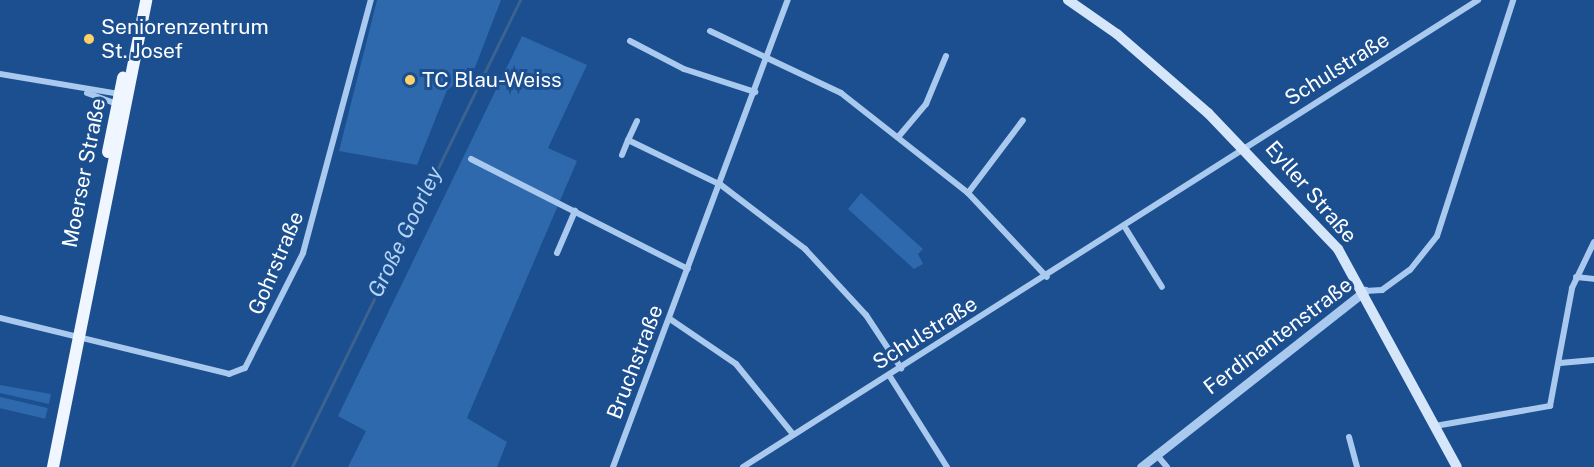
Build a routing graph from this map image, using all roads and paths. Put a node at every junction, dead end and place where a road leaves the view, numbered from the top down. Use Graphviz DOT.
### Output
graph roads {
  1 [pos="146,0"];
  2 [pos="371,0"];
  3 [pos="788,0"];
  4 [pos="1068,0"];
  5 [pos="1478,0"];
  6 [pos="1512,0"];
  7 [pos="710,31"];
  8 [pos="630,41"];
  9 [pos="771,55"];
  10 [pos="946,56"];
  11 [pos="0,74"];
  12 [pos="84,92"];
  13 [pos="755,92"];
  14 [pos="123,100"];
  15 [pos="1023,120"];
  16 [pos="637,121"];
  17 [pos="900,136"];
  18 [pos="628,140"];
  19 [pos="1245,147"];
  20 [pos="622,155"];
  21 [pos="471,159"];
  22 [pos="721,185"];
  23 [pos="968,193"];
  24 [pos="575,211"];
  25 [pos="1126,229"];
  26 [pos="1594,242"];
  27 [pos="557,253"];
  28 [pos="688,269"];
  29 [pos="1047,276"];
  30 [pos="1576,277"];
  31 [pos="1594,279"];
  32 [pos="1162,287"];
  33 [pos="1365,291"];
  34 [pos="0,318"];
  35 [pos="670,319"];
  36 [pos="78,334"];
  37 [pos="1594,360"];
  38 [pos="1560,363"];
  39 [pos="901,368"];
  40 [pos="889,375"];
  41 [pos="1435,426"];
  42 [pos="792,433"];
  43 [pos="1349,437"];
  44 [pos="1156,454"];
  45 [pos="753,460"];
  46 [pos="944,466"];
  47 [pos="54,467"];
  48 [pos="613,467"];
  49 [pos="742,467"];
  50 [pos="757,467"];
  51 [pos="1141,467"];
  52 [pos="1167,467"];
  53 [pos="1357,467"];
  54 [pos="1457,467"];
  1 -- 14 [label="main road, Moerser Straße"];
  2 -- 36 [label="street, Gohrstraße"];
  3 -- 9 [label="street, Bruchstraße"];
  4 -- 19 [label="main road, Eyller Straße"];
  5 -- 19 [label="street, Schulstraße"];
  6 -- 33 [label="street, Ferdinantenstraße"];
  7 -- 9 [label="street"];
  8 -- 13 [label="street"];
  9 -- 13 [label="street, Bruchstraße"];
  9 -- 17 [label="street"];
  10 -- 17 [label="street"];
  11 -- 12 [label="street"];
  12 -- 14 [label="street"];
  12 -- 14 [label="street"];
  13 -- 22 [label="street, Bruchstraße"];
  14 -- 36 [label="main road, Moerser Straße"];
  15 -- 23 [label="street"];
  16 -- 18 [label="street"];
  17 -- 23 [label="street"];
  18 -- 20 [label="street"];
  18 -- 22 [label="street"];
  19 -- 25 [label="street, Schulstraße"];
  19 -- 33 [label="main road, Eyller Straße"];
  21 -- 24 [label="street"];
  22 -- 28 [label="street, Bruchstraße"];
  22 -- 39 [label="street"];
  23 -- 29 [label="street"];
  24 -- 27 [label="street"];
  24 -- 28 [label="street"];
  25 -- 29 [label="street, Schulstraße"];
  25 -- 32 [label="street"];
  26 -- 30 [label="street"];
  28 -- 35 [label="street, Bruchstraße"];
  29 -- 39 [label="street, Schulstraße"];
  30 -- 31 [label="street"];
  30 -- 38 [label="street"];
  33 -- 41 [label="main road, Eyller Straße"];
  33 -- 44 [label="street, Ferdinantenstraße"];
  34 -- 36 [label="street, Gohrstraße"];
  35 -- 42 [label="street"];
  35 -- 48 [label="street, Bruchstraße"];
  36 -- 47 [label="main road, Moerser Straße"];
  37 -- 38 [label="street"];
  38 -- 41 [label="street"];
  39 -- 40 [label="street, Schulstraße"];
  40 -- 42 [label="street, Schulstraße"];
  40 -- 46 [label="street"];
  41 -- 54 [label="main road, Eyller Straße"];
  42 -- 45 [label="street, Schulstraße"];
  43 -- 53 [label="street"];
  44 -- 51 [label="street, Ferdinantenstraße"];
  44 -- 52 [label="street"];
  45 -- 49 [label="street, Schulstraße"];
  45 -- 50 [label="street"];
}
